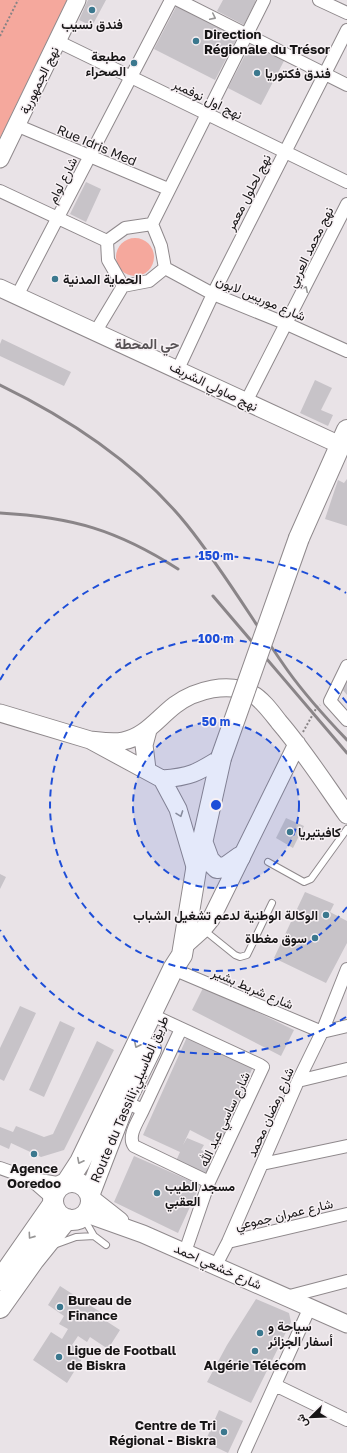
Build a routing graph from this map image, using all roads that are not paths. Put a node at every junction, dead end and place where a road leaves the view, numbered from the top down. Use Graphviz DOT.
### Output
graph roads {
  1 [pos="77,0"];
  2 [pos="171,0"];
  3 [pos="178,0"];
  4 [pos="264,0"];
  5 [pos="319,0"];
  6 [pos="347,13"];
  7 [pos="347,30"];
  8 [pos="247,34"];
  9 [pos="57,41"];
  10 [pos="325,74"];
  11 [pos="132,77"];
  12 [pos="347,85"];
  13 [pos="206,113"];
  14 [pos="16,125"];
  15 [pos="284,151"];
  16 [pos="90,157"];
  17 [pos="0,159"];
  18 [pos="347,182"];
  19 [pos="168,190"];
  20 [pos="0,191"];
  21 [pos="347,204"];
  22 [pos="59,218"];
  23 [pos="152,224"];
  24 [pos="108,241"];
  25 [pos="165,268"];
  26 [pos="123,286"];
  27 [pos="0,288"];
  28 [pos="213,294"];
  29 [pos="17,296"];
  30 [pos="287,324"];
  31 [pos="96,331"];
  32 [pos="347,351"];
  33 [pos="178,369"];
  34 [pos="246,402"];
  35 [pos="344,438"];
  36 [pos="347,666"];
  37 [pos="0,713"];
  38 [pos="347,720"];
  39 [pos="148,730"];
  40 [pos="90,740"];
  41 [pos="297,744"];
  42 [pos="221,758"];
  43 [pos="147,770"];
  44 [pos="162,779"];
  45 [pos="347,815"];
  46 [pos="347,829"];
  47 [pos="202,841"];
  48 [pos="240,857"];
  49 [pos="268,862"];
  50 [pos="196,870"];
  51 [pos="272,903"];
  52 [pos="203,929"];
  53 [pos="179,962"];
  54 [pos="347,969"];
  55 [pos="166,1021"];
  56 [pos="347,1026"];
  57 [pos="322,1032"];
  58 [pos="347,1069"];
  59 [pos="298,1081"];
  60 [pos="125,1102"];
  61 [pos="143,1110"];
  62 [pos="347,1146"];
  63 [pos="262,1164"];
  64 [pos="0,1168"];
  65 [pos="28,1178"];
  66 [pos="210,1182"];
  67 [pos="59,1192"];
  68 [pos="84,1208"];
  69 [pos="347,1214"];
  70 [pos="94,1236"];
  71 [pos="228,1242"];
  72 [pos="106,1245"];
  73 [pos="185,1252"];
  74 [pos="34,1260"];
  75 [pos="216,1265"];
  76 [pos="0,1280"];
  77 [pos="347,1281"];
  78 [pos="286,1297"];
  79 [pos="310,1307"];
  80 [pos="0,1308"];
  81 [pos="347,1324"];
  82 [pos="275,1385"];
  83 [pos="347,1420"];
  84 [pos="244,1453"];
  1 -- 9 [label="street, نهج الجمهورية"];
  2 -- 11 [label="street, شارع لوام"];
  3 -- 8 [label="street, one-way"];
  4 -- 8 [label="street"];
  5 -- 6 [label="street"];
  7 -- 10 [label="street, نهج لحلول معمر"];
  8 -- 10 [label="street"];
  8 -- 13 [label="street"];
  9 -- 11 [label="street, نهج اول نوفمبر"];
  9 -- 14 [label="street, نهج الجمهورية"];
  10 -- 12 [label="street"];
  10 -- 15 [label="street, نهج لحلول معمر"];
  11 -- 13 [label="street, نهج اول نوفمبر"];
  11 -- 16 [label="street, شارع لوام"];
  13 -- 15 [label="street, نهج اول نوفمبر"];
  13 -- 19 [label="street"];
  14 -- 16 [label="street, Rue Idris Med"];
  14 -- 17 [label="street, نهج الجمهورية"];
  15 -- 18 [label="street, نهج اول نوفمبر"];
  15 -- 28 [label="street, نهج لحلول معمر"];
  16 -- 19 [label="street, Rue Idris Med"];
  16 -- 22 [label="street, شارع لوام"];
  19 -- 23 [label="street"];
  20 -- 22 [label="street"];
  30 -- 21 [label="street, نهج محمد العربي, one-way"];
  22 -- 24 [label="street"];
  22 -- 29 [label="street, شارع لوام"];
  23 -- 24 [label="street"];
  23 -- 25 [label="street"];
  24 -- 26 [label="street"];
  25 -- 26 [label="street"];
  25 -- 28 [label="street, شارع موريس لابون"];
  26 -- 31 [label="street"];
  27 -- 29 [label="street, نهج صاولي الشربف"];
  28 -- 30 [label="street, شارع موريس لابون"];
  28 -- 33 [label="street, نهج لحلول معمر"];
  29 -- 31 [label="street, نهج صاولي الشربف"];
  30 -- 32 [label="street, شارع موريس لابون"];
  30 -- 34 [label="street, نهج محمد العربي"];
  31 -- 33 [label="street, نهج صاولي الشربف"];
  33 -- 34 [label="street, نهج صاولي الشربف"];
  34 -- 35 [label="street, نهج صاولي الشربف"];
  35 -- 42 [label="main road, Route du Tassili;طريق الطاسيلي, bridge"];
  36 -- 38 [label="street"];
  37 -- 40 [label="street"];
  39 -- 40 [label="street"];
  39 -- 41 [label="street"];
  39 -- 43 [label="street"];
  40 -- 43 [label="street"];
  41 -- 45 [label="street"];
  41 -- 48 [label="street"];
  42 -- 44 [label="street"];
  42 -- 47 [label="main road, Route du Tassili;طريق الطاسيلي"];
  43 -- 44 [label="street"];
  44 -- 50 [label="street, one-way"];
  46 -- 49 [label="lane"];
  47 -- 48 [label="main road"];
  47 -- 50 [label="main road, Route du Tassili;طريق الطاسيلي"];
  48 -- 52 [label="street"];
  50 -- 53 [label="main road, Route du Tassili;طريق الطاسيلي"];
  51 -- 52 [label="lane"];
  52 -- 53 [label="street"];
  53 -- 55 [label="main road, Route du Tassili;طريق الطاسيلي"];
  53 -- 57 [label="street, شارع شريط بشير"];
  54 -- 57 [label="street, شارع رمضان محمد"];
  55 -- 60 [label="main road, Route du Tassili;طريق الطاسيلي"];
  55 -- 61 [label="street"];
  55 -- 66 [label="street, شارع ساسي عبد الله"];
  55 -- 67 [label="main road, Route du Tassili;طريق الطاسيلي, one-way"];
  56 -- 57 [label="street"];
  57 -- 59 [label="street, شارع رمضان محمد"];
  58 -- 59 [label="street"];
  59 -- 63 [label="street, شارع رمضان محمد"];
  60 -- 61 [label="street"];
  60 -- 68 [label="main road, Route du Tassili;طريق الطاسيلي"];
  61 -- 66 [label="street"];
  62 -- 63 [label="street"];
  63 -- 71 [label="street, شارع رمضان محمد"];
  64 -- 65 [label="street"];
  65 -- 67 [label="street"];
  65 -- 67 [label="street"];
  66 -- 73 [label="street, شارع ساسي عبد الله"];
  67 -- 68 [label="main road"];
  67 -- 68 [label="main road"];
  67 -- 76 [label="main road, Route du Tassili;طريق الطاسيلي, one-way"];
  68 -- 70 [label="lane"];
  68 -- 73 [label="street, شارع خشعي احمد"];
  68 -- 74 [label="main road, Route du Tassili;طريق الطاسيلي"];
  69 -- 71 [label="street, شارع عمران جموعي"];
  70 -- 72 [label="lane"];
  70 -- 74 [label="lane"];
  71 -- 75 [label="street, شارع رمضان محمد"];
  73 -- 75 [label="street, شارع خشعي احمد"];
  74 -- 80 [label="main road, Route du Tassili;طريق الطاسيلي"];
  75 -- 78 [label="street, شارع خشعي احمد"];
  77 -- 78 [label="street"];
  78 -- 79 [label="street, شارع خشعي احمد"];
  79 -- 81 [label="street, شارع خشعي احمد"];
  79 -- 82 [label="street"];
  82 -- 83 [label="street"];
  82 -- 84 [label="street"];
}
